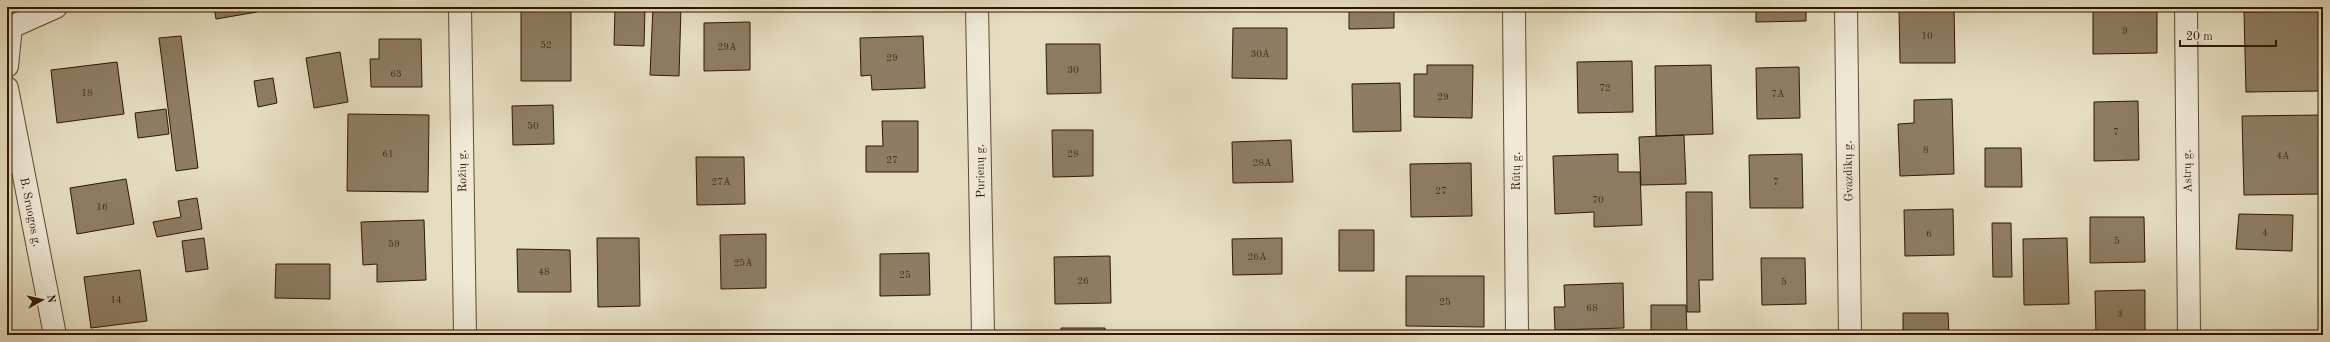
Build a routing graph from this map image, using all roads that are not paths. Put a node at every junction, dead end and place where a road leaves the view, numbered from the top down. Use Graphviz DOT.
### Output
graph roads {
  1 [pos="56,7"];
  2 [pos="460,7"];
  3 [pos="978,7"];
  4 [pos="1514,7"];
  5 [pos="1846,7"];
  6 [pos="2186,7"];
  7 [pos="7,66"];
  8 [pos="7,88"];
  9 [pos="55,335"];
  10 [pos="464,335"];
  11 [pos="983,335"];
  12 [pos="1517,335"];
  13 [pos="1850,335"];
  14 [pos="2189,335"];
  1 -- 7 [label="street"];
  2 -- 10 [label="street, Rožių g."];
  3 -- 11 [label="street, Purienų g."];
  4 -- 12 [label="street, Rūtų g."];
  5 -- 13 [label="street, Gvazdikų g."];
  6 -- 14 [label="street, Astrų g."];
  8 -- 9 [label="street, B. Sruogos g."];
}
